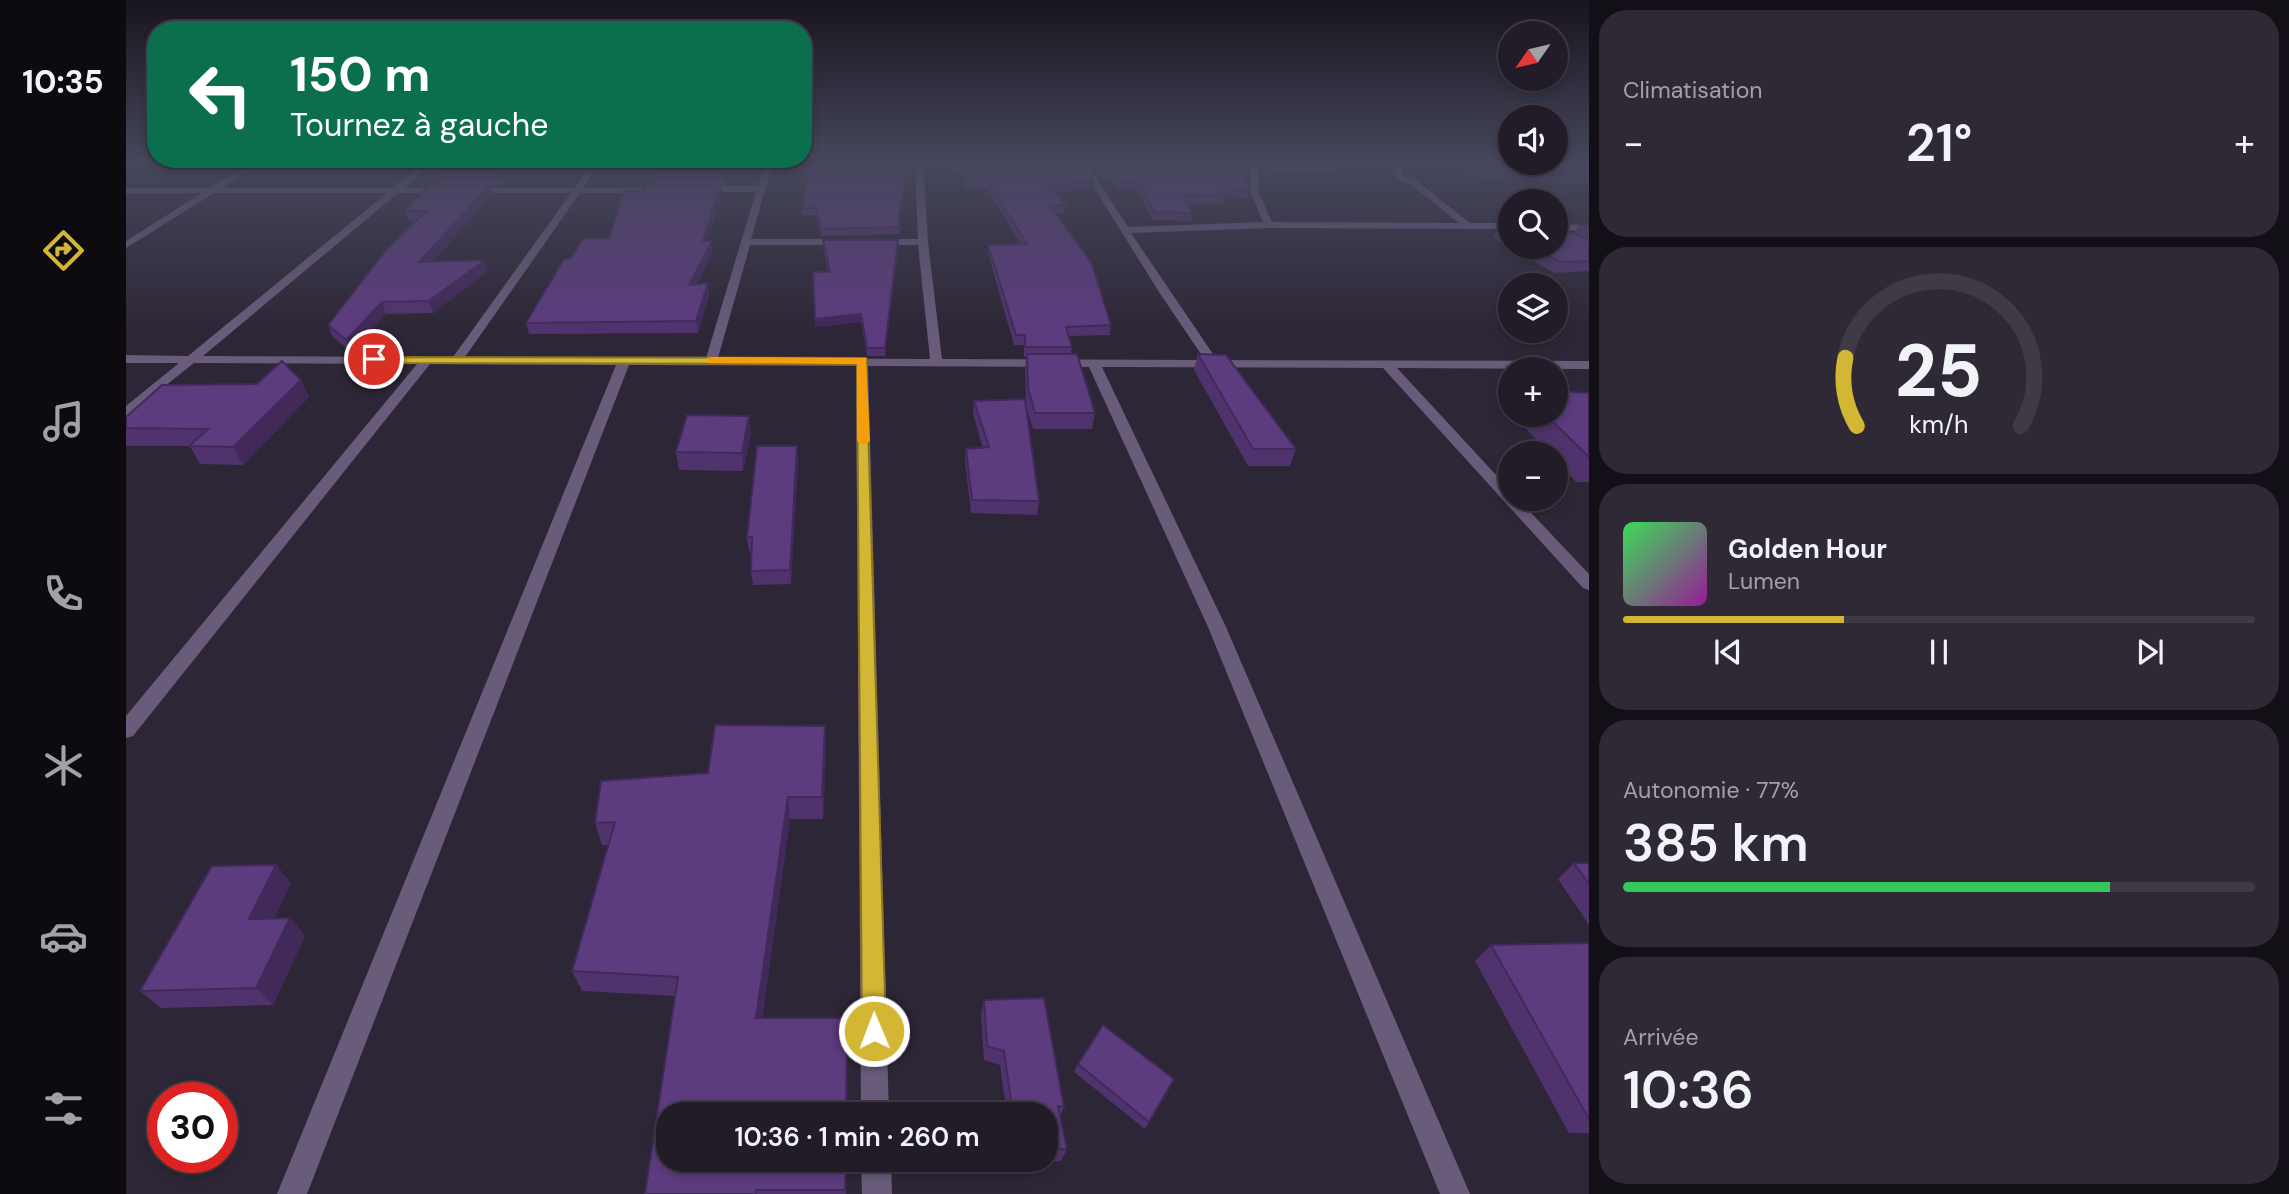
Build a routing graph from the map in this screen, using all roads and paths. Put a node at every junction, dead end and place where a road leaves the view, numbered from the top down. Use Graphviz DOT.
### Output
graph roads {
  1 [pos="169,218"];
  2 [pos="363,218"];
  3 [pos="557,218"];
  4 [pos="753,218"];
  5 [pos="922,218"];
  6 [pos="1117,218"];
  7 [pos="1266,218"];
  8 [pos="1458,218"];
  9 [pos="1465,223"];
  10 [pos="1269,225"];
  11 [pos="1498,225"];
  12 [pos="1568,228"];
  13 [pos="1589,228"];
  14 [pos="1125,230"];
  15 [pos="746,242"];
  16 [pos="855,242"];
  17 [pos="868,242"];
  18 [pos="923,242"];
  19 [pos="126,245"];
  20 [pos="126,359"];
  21 [pos="191,359"];
  22 [pos="427,360"];
  23 [pos="457,360"];
  24 [pos="624,361"];
  25 [pos="712,361"];
  26 [pos="862,361"];
  27 [pos="936,361"];
  28 [pos="1093,361"];
  29 [pos="1214,364"];
  30 [pos="1387,365"];
  31 [pos="1589,365"];
  32 [pos="126,413"];
  33 [pos="1498,486"];
  34 [pos="1521,511"];
  35 [pos="1589,584"];
  36 [pos="126,730"];
  37 [pos="875,1102"];
  38 [pos="876,1172"];
  39 [pos="292,1194"];
  40 [pos="877,1194"];
  41 [pos="1455,1194"];
  1 -- 19 [label="street"];
  2 -- 21 [label="street"];
  3 -- 23 [label="street"];
  4 -- 15 [label="street"];
  5 -- 18 [label="street"];
  6 -- 14 [label="street"];
  7 -- 10 [label="street"];
  8 -- 9 [label="street"];
  9 -- 10 [label="street"];
  9 -- 11 [label="street"];
  10 -- 14 [label="street"];
  12 -- 13 [label="street"];
  14 -- 29 [label="street"];
  15 -- 16 [label="street"];
  15 -- 25 [label="street"];
  17 -- 18 [label="street"];
  18 -- 27 [label="street"];
  20 -- 21 [label="street"];
  21 -- 22 [label="street"];
  21 -- 32 [label="street"];
  22 -- 23 [label="street"];
  22 -- 36 [label="street"];
  23 -- 24 [label="street"];
  24 -- 25 [label="street"];
  24 -- 39 [label="street"];
  25 -- 26 [label="street"];
  26 -- 27 [label="street"];
  26 -- 37 [label="street"];
  27 -- 28 [label="street"];
  28 -- 29 [label="street"];
  28 -- 41 [label="street"];
  29 -- 30 [label="street"];
  30 -- 31 [label="street"];
  30 -- 33 [label="street"];
  34 -- 35 [label="street"];
  38 -- 40 [label="street"];
}
